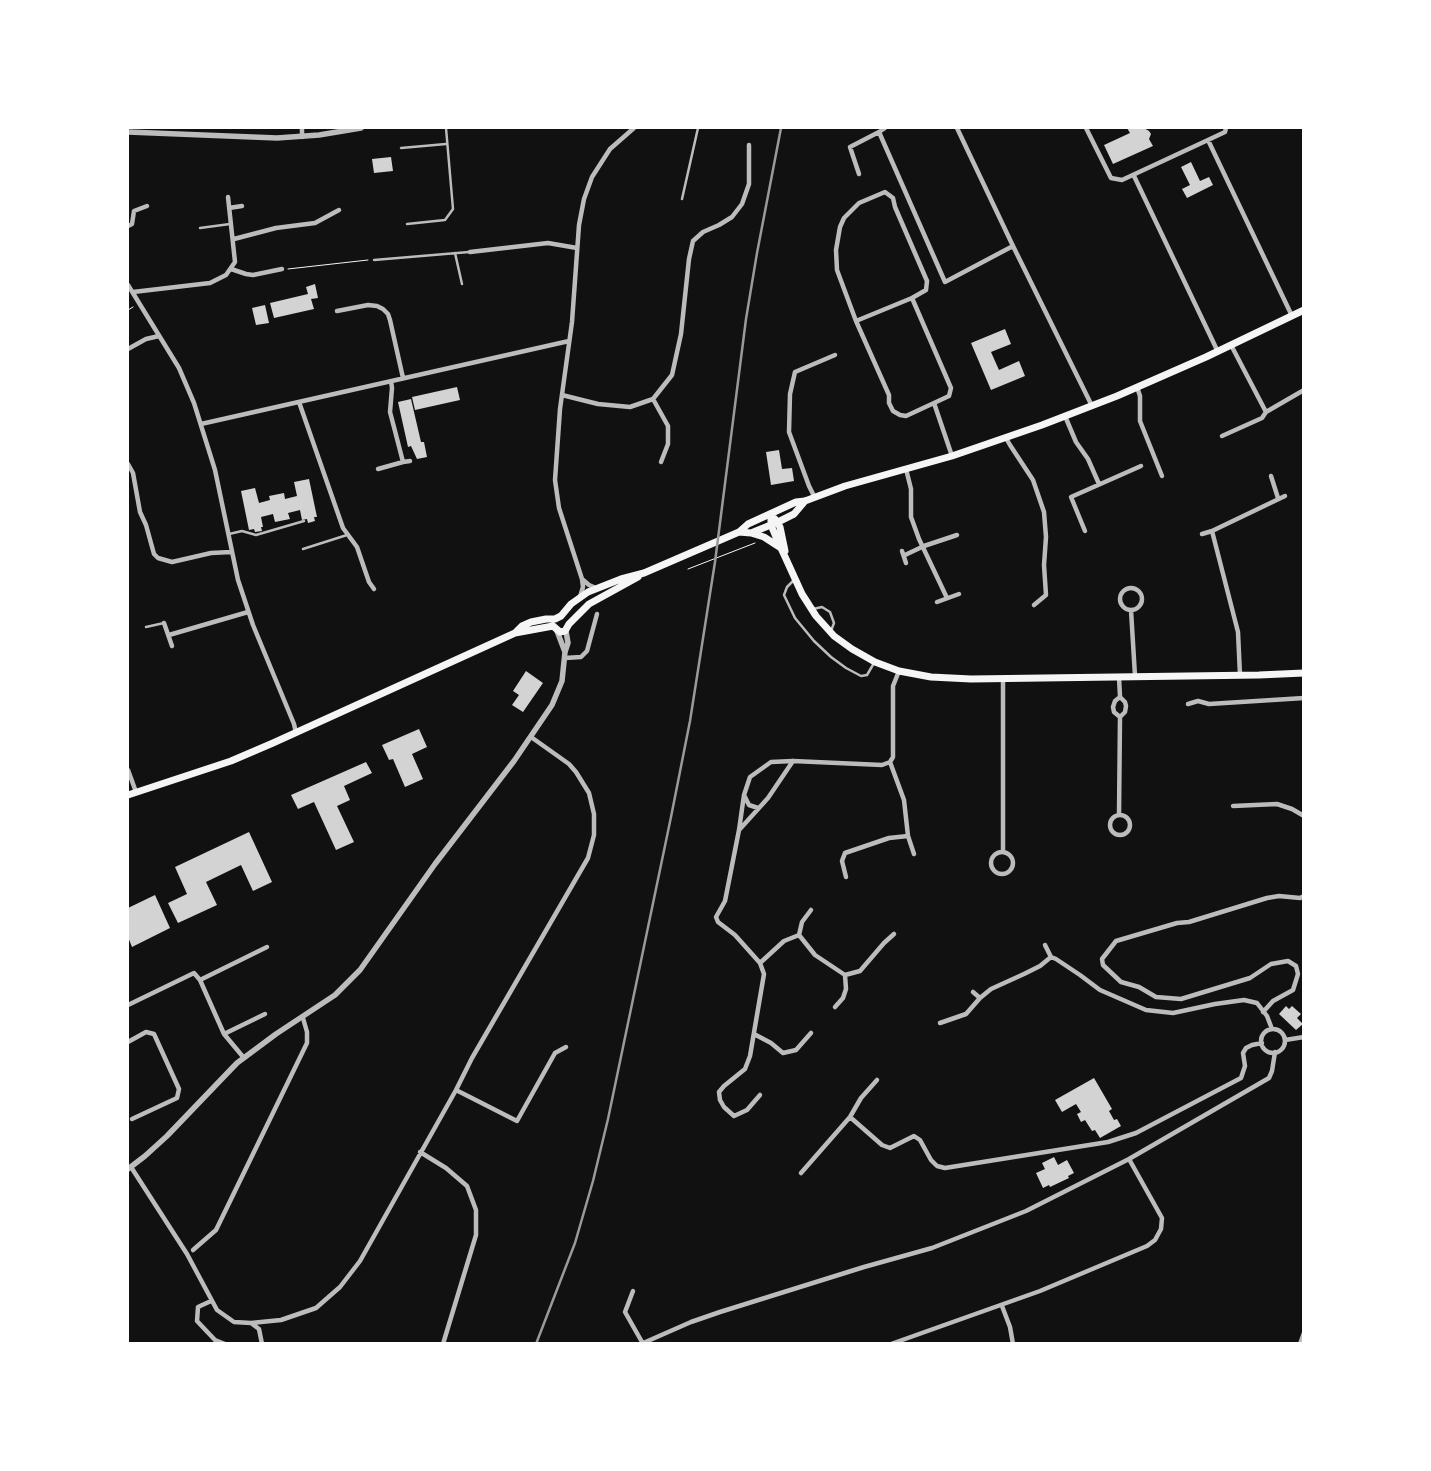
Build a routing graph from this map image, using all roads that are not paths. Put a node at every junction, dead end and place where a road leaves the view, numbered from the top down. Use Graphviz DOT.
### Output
graph roads {
  1 [pos="302,128"];
  2 [pos="361,128"];
  3 [pos="446,128"];
  4 [pos="634,128"];
  5 [pos="698,128"];
  6 [pos="885,128"];
  7 [pos="957,128"];
  8 [pos="1086,128"];
  9 [pos="1226,128"];
  10 [pos="128,132"];
  11 [pos="880,132"];
  12 [pos="302,137"];
  13 [pos="1208,140"];
  14 [pos="446,144"];
  15 [pos="749,145"];
  16 [pos="401,148"];
  17 [pos="859,174"];
  18 [pos="1134,176"];
  19 [pos="228,197"];
  20 [pos="682,199"];
  21 [pos="148,206"];
  22 [pos="242,206"];
  23 [pos="229,208"];
  24 [pos="338,210"];
  25 [pos="232,224"];
  26 [pos="407,224"];
  27 [pos="128,226"];
  28 [pos="200,228"];
  29 [pos="234,239"];
  30 [pos="1013,246"];
  31 [pos="577,248"];
  32 [pos="470,252"];
  33 [pos="455,253"];
  34 [pos="374,260"];
  35 [pos="232,269"];
  36 [pos="282,269"];
  37 [pos="462,284"];
  38 [pos="128,285"];
  39 [pos="133,292"];
  40 [pos="912,298"];
  41 [pos="343,302"];
  42 [pos="345,310"];
  43 [pos="1304,310"];
  44 [pos="337,312"];
  45 [pos="1292,316"];
  46 [pos="856,321"];
  47 [pos="159,336"];
  48 [pos="569,341"];
  49 [pos="1231,345"];
  50 [pos="128,349"];
  51 [pos="1218,352"];
  52 [pos="836,355"];
  53 [pos="403,378"];
  54 [pos="391,381"];
  55 [pos="1137,387"];
  56 [pos="1304,390"];
  57 [pos="562,395"];
  58 [pos="653,399"];
  59 [pos="299,402"];
  60 [pos="934,404"];
  61 [pos="1092,406"];
  62 [pos="1266,412"];
  63 [pos="1065,416"];
  64 [pos="201,424"];
  65 [pos="1222,436"];
  66 [pos="1006,438"];
  67 [pos="952,456"];
  68 [pos="410,461"];
  69 [pos="403,462"];
  70 [pos="661,462"];
  71 [pos="128,464"];
  72 [pos="1141,466"];
  73 [pos="378,469"];
  74 [pos="906,469"];
  75 [pos="1162,476"];
  76 [pos="1271,476"];
  77 [pos="1100,484"];
  78 [pos="814,496"];
  79 [pos="1285,496"];
  80 [pos="1278,498"];
  81 [pos="805,501"];
  82 [pos="771,514"];
  83 [pos="304,520"];
  84 [pos="774,524"];
  85 [pos="1085,531"];
  86 [pos="1212,531"];
  87 [pos="739,532"];
  88 [pos="751,533"];
  89 [pos="1202,534"];
  90 [pos="228,535"];
  91 [pos="347,535"];
  92 [pos="957,535"];
  93 [pos="924,546"];
  94 [pos="781,548"];
  95 [pos="304,549"];
  96 [pos="231,552"];
  97 [pos="786,557"];
  98 [pos="906,563"];
  99 [pos="644,573"];
  100 [pos="582,579"];
  101 [pos="795,579"];
  102 [pos="598,588"];
  103 [pos="374,589"];
  104 [pos="959,594"];
  105 [pos="579,598"];
  106 [pos="947,598"];
  107 [pos="937,602"];
  108 [pos="1034,605"];
  109 [pos="812,610"];
  110 [pos="1131,610"];
  111 [pos="248,612"];
  112 [pos="598,614"];
  113 [pos="164,623"];
  114 [pos="557,623"];
  115 [pos="146,627"];
  116 [pos="568,627"];
  117 [pos="830,632"];
  118 [pos="169,635"];
  119 [pos="172,646"];
  120 [pos="565,655"];
  121 [pos="875,662"];
  122 [pos="898,671"];
  123 [pos="1304,673"];
  124 [pos="1240,675"];
  125 [pos="1135,676"];
  126 [pos="1119,677"];
  127 [pos="1002,678"];
  128 [pos="1120,697"];
  129 [pos="1304,698"];
  130 [pos="1188,704"];
  131 [pos="1120,717"];
  132 [pos="296,733"];
  133 [pos="531,738"];
  134 [pos="793,761"];
  135 [pos="890,762"];
  136 [pos="128,770"];
  137 [pos="136,792"];
  138 [pos="128,795"];
  139 [pos="744,795"];
  140 [pos="1234,806"];
  141 [pos="758,808"];
  142 [pos="1119,815"];
  143 [pos="1304,816"];
  144 [pos="739,830"];
  145 [pos="908,836"];
  146 [pos="1003,852"];
  147 [pos="914,854"];
  148 [pos="846,877"];
  149 [pos="1304,896"];
  150 [pos="811,910"];
  151 [pos="894,934"];
  152 [pos="799,935"];
  153 [pos="1045,945"];
  154 [pos="266,947"];
  155 [pos="1051,957"];
  156 [pos="760,963"];
  157 [pos="845,975"];
  158 [pos="200,980"];
  159 [pos="973,992"];
  160 [pos="980,998"];
  161 [pos="128,1005"];
  162 [pos="835,1007"];
  163 [pos="1263,1012"];
  164 [pos="265,1014"];
  165 [pos="303,1018"];
  166 [pos="940,1023"];
  167 [pos="1272,1029"];
  168 [pos="811,1033"];
  169 [pos="224,1034"];
  170 [pos="754,1034"];
  171 [pos="1304,1037"];
  172 [pos="1285,1040"];
  173 [pos="128,1042"];
  174 [pos="1262,1043"];
  175 [pos="566,1046"];
  176 [pos="1275,1052"];
  177 [pos="244,1058"];
  178 [pos="877,1080"];
  179 [pos="456,1090"];
  180 [pos="760,1095"];
  181 [pos="850,1117"];
  182 [pos="132,1119"];
  183 [pos="420,1152"];
  184 [pos="1128,1159"];
  185 [pos="129,1168"];
  186 [pos="801,1174"];
  187 [pos="193,1250"];
  188 [pos="633,1291"];
  189 [pos="211,1301"];
  190 [pos="1002,1306"];
  191 [pos="251,1324"];
  192 [pos="1304,1333"];
  193 [pos="642,1343"];
  194 [pos="225,1344"];
  195 [pos="262,1344"];
  196 [pos="443,1344"];
  197 [pos="891,1344"];
  198 [pos="1013,1344"];
  199 [pos="1300,1344"];
  1 -- 12 [label="street"];
  2 -- 12 [label="street"];
  3 -- 14 [label="lane"];
  4 -- 31 [label="street"];
  5 -- 20 [label="lane"];
  6 -- 11 [label="street"];
  7 -- 30 [label="street"];
  8 -- 18 [label="street"];
  9 -- 13 [label="street"];
  10 -- 12 [label="street"];
  11 -- 17 [label="street"];
  11 -- 30 [label="street"];
  13 -- 18 [label="street"];
  13 -- 45 [label="street"];
  14 -- 16 [label="lane"];
  14 -- 26 [label="lane"];
  15 -- 58 [label="street"];
  18 -- 51 [label="street"];
  19 -- 23 [label="street"];
  21 -- 27 [label="street"];
  22 -- 23 [label="street"];
  23 -- 25 [label="street"];
  24 -- 29 [label="street"];
  25 -- 28 [label="lane"];
  25 -- 29 [label="street"];
  29 -- 35 [label="street"];
  30 -- 61 [label="street"];
  31 -- 32 [label="street"];
  31 -- 48 [label="street"];
  32 -- 33 [label="lane"];
  33 -- 34 [label="lane"];
  33 -- 37 [label="lane"];
  35 -- 36 [label="street"];
  35 -- 39 [label="street"];
  38 -- 39 [label="street"];
  39 -- 47 [label="street"];
  40 -- 46 [label="street"];
  40 -- 46 [label="street"];
  40 -- 60 [label="street"];
  41 -- 42 [label="street"];
  42 -- 44 [label="street"];
  42 -- 53 [label="street"];
  43 -- 45 [label="main road"];
  45 -- 49 [label="main road"];
  46 -- 60 [label="street"];
  47 -- 50 [label="street"];
  47 -- 64 [label="street"];
  48 -- 53 [label="street"];
  48 -- 57 [label="street"];
  49 -- 51 [label="main road"];
  49 -- 62 [label="street"];
  51 -- 55 [label="main road"];
  52 -- 78 [label="street"];
  53 -- 54 [label="street"];
  54 -- 59 [label="street"];
  54 -- 69 [label="street"];
  55 -- 61 [label="main road"];
  55 -- 75 [label="street"];
  56 -- 62 [label="street"];
  57 -- 58 [label="street"];
  57 -- 100 [label="street"];
  58 -- 70 [label="street"];
  59 -- 64 [label="street"];
  59 -- 91 [label="street"];
  60 -- 67 [label="street"];
  61 -- 63 [label="main road"];
  62 -- 65 [label="street"];
  63 -- 66 [label="main road"];
  63 -- 77 [label="street"];
  64 -- 90 [label="street"];
  66 -- 67 [label="main road"];
  66 -- 108 [label="street"];
  67 -- 74 [label="main road"];
  68 -- 69 [label="street"];
  69 -- 73 [label="street"];
  71 -- 96 [label="street"];
  72 -- 77 [label="street"];
  74 -- 78 [label="main road"];
  74 -- 93 [label="street"];
  76 -- 80 [label="street"];
  77 -- 85 [label="street"];
  78 -- 81 [label="main road"];
  79 -- 80 [label="street"];
  80 -- 86 [label="street"];
  81 -- 82 [label="main road"];
  81 -- 84 [label="main road"];
  82 -- 84 [label="main road"];
  82 -- 87 [label="main road"];
  83 -- 90 [label="lane"];
  84 -- 88 [label="main road"];
  84 -- 94 [label="main road"];
  84 -- 97 [label="main road"];
  86 -- 89 [label="street"];
  86 -- 124 [label="street"];
  87 -- 88 [label="main road"];
  87 -- 99 [label="main road"];
  88 -- 94 [label="main road"];
  90 -- 96 [label="street"];
  91 -- 95 [label="lane"];
  91 -- 103 [label="street"];
  92 -- 93 [label="street"];
  93 -- 98 [label="street"];
  93 -- 106 [label="street"];
  94 -- 97 [label="main road"];
  96 -- 111 [label="street"];
  97 -- 101 [label="main road"];
  99 -- 102 [label="main road"];
  99 -- 116 [label="main road"];
  100 -- 102 [label="street"];
  100 -- 105 [label="street"];
  101 -- 109 [label="main road"];
  101 -- 121 [label="lane"];
  102 -- 105 [label="main road"];
  104 -- 106 [label="street"];
  105 -- 114 [label="main road"];
  106 -- 107 [label="street"];
  109 -- 117 [label="main road"];
  109 -- 117 [label="lane"];
  110 -- 110 [label="street"];
  110 -- 125 [label="street"];
  111 -- 118 [label="street"];
  111 -- 132 [label="street"];
  112 -- 120 [label="street"];
  113 -- 115 [label="lane"];
  113 -- 118 [label="street"];
  114 -- 116 [label="main road"];
  114 -- 116 [label="main road"];
  114 -- 120 [label="street"];
  114 -- 132 [label="main road"];
  116 -- 120 [label="street"];
  117 -- 121 [label="main road"];
  118 -- 119 [label="street"];
  120 -- 133 [label="street"];
  121 -- 122 [label="main road"];
  122 -- 127 [label="main road"];
  122 -- 135 [label="street"];
  123 -- 124 [label="main road"];
  124 -- 125 [label="main road"];
  125 -- 126 [label="main road"];
  126 -- 127 [label="main road"];
  126 -- 128 [label="street"];
  127 -- 146 [label="street"];
  128 -- 131 [label="street"];
  128 -- 131 [label="street"];
  129 -- 130 [label="street"];
  131 -- 142 [label="street"];
  132 -- 137 [label="main road"];
  133 -- 165 [label="street"];
  133 -- 179 [label="street"];
  134 -- 135 [label="street"];
  134 -- 139 [label="street"];
  134 -- 141 [label="street"];
  135 -- 145 [label="street"];
  136 -- 137 [label="street"];
  137 -- 138 [label="main road"];
  139 -- 141 [label="street"];
  139 -- 144 [label="street"];
  140 -- 143 [label="street"];
  141 -- 144 [label="street"];
  142 -- 142 [label="street"];
  144 -- 156 [label="street"];
  145 -- 147 [label="street"];
  145 -- 148 [label="street"];
  146 -- 146 [label="street"];
  149 -- 163 [label="street"];
  150 -- 152 [label="street"];
  151 -- 157 [label="street"];
  152 -- 156 [label="street"];
  152 -- 157 [label="street"];
  153 -- 155 [label="street"];
  154 -- 158 [label="street"];
  155 -- 160 [label="street"];
  155 -- 163 [label="street"];
  156 -- 170 [label="street"];
  157 -- 162 [label="street"];
  158 -- 161 [label="street"];
  158 -- 169 [label="street"];
  159 -- 160 [label="street"];
  160 -- 166 [label="street"];
  163 -- 167 [label="street"];
  164 -- 169 [label="street"];
  165 -- 177 [label="street"];
  165 -- 187 [label="street"];
  167 -- 172 [label="street"];
  167 -- 174 [label="street"];
  168 -- 170 [label="street"];
  169 -- 177 [label="street"];
  170 -- 180 [label="street"];
  171 -- 172 [label="street"];
  172 -- 176 [label="street"];
  173 -- 182 [label="street"];
  174 -- 176 [label="street"];
  174 -- 181 [label="street"];
  175 -- 179 [label="street"];
  176 -- 184 [label="street"];
  177 -- 185 [label="street"];
  178 -- 181 [label="street"];
  179 -- 183 [label="street"];
  181 -- 186 [label="street"];
  183 -- 191 [label="street"];
  183 -- 196 [label="street"];
  184 -- 190 [label="street"];
  184 -- 193 [label="street"];
  185 -- 189 [label="street"];
  188 -- 193 [label="street"];
  189 -- 191 [label="street"];
  189 -- 194 [label="street"];
  190 -- 197 [label="street"];
  190 -- 198 [label="street"];
  191 -- 195 [label="street"];
  192 -- 199 [label="street"];
}
